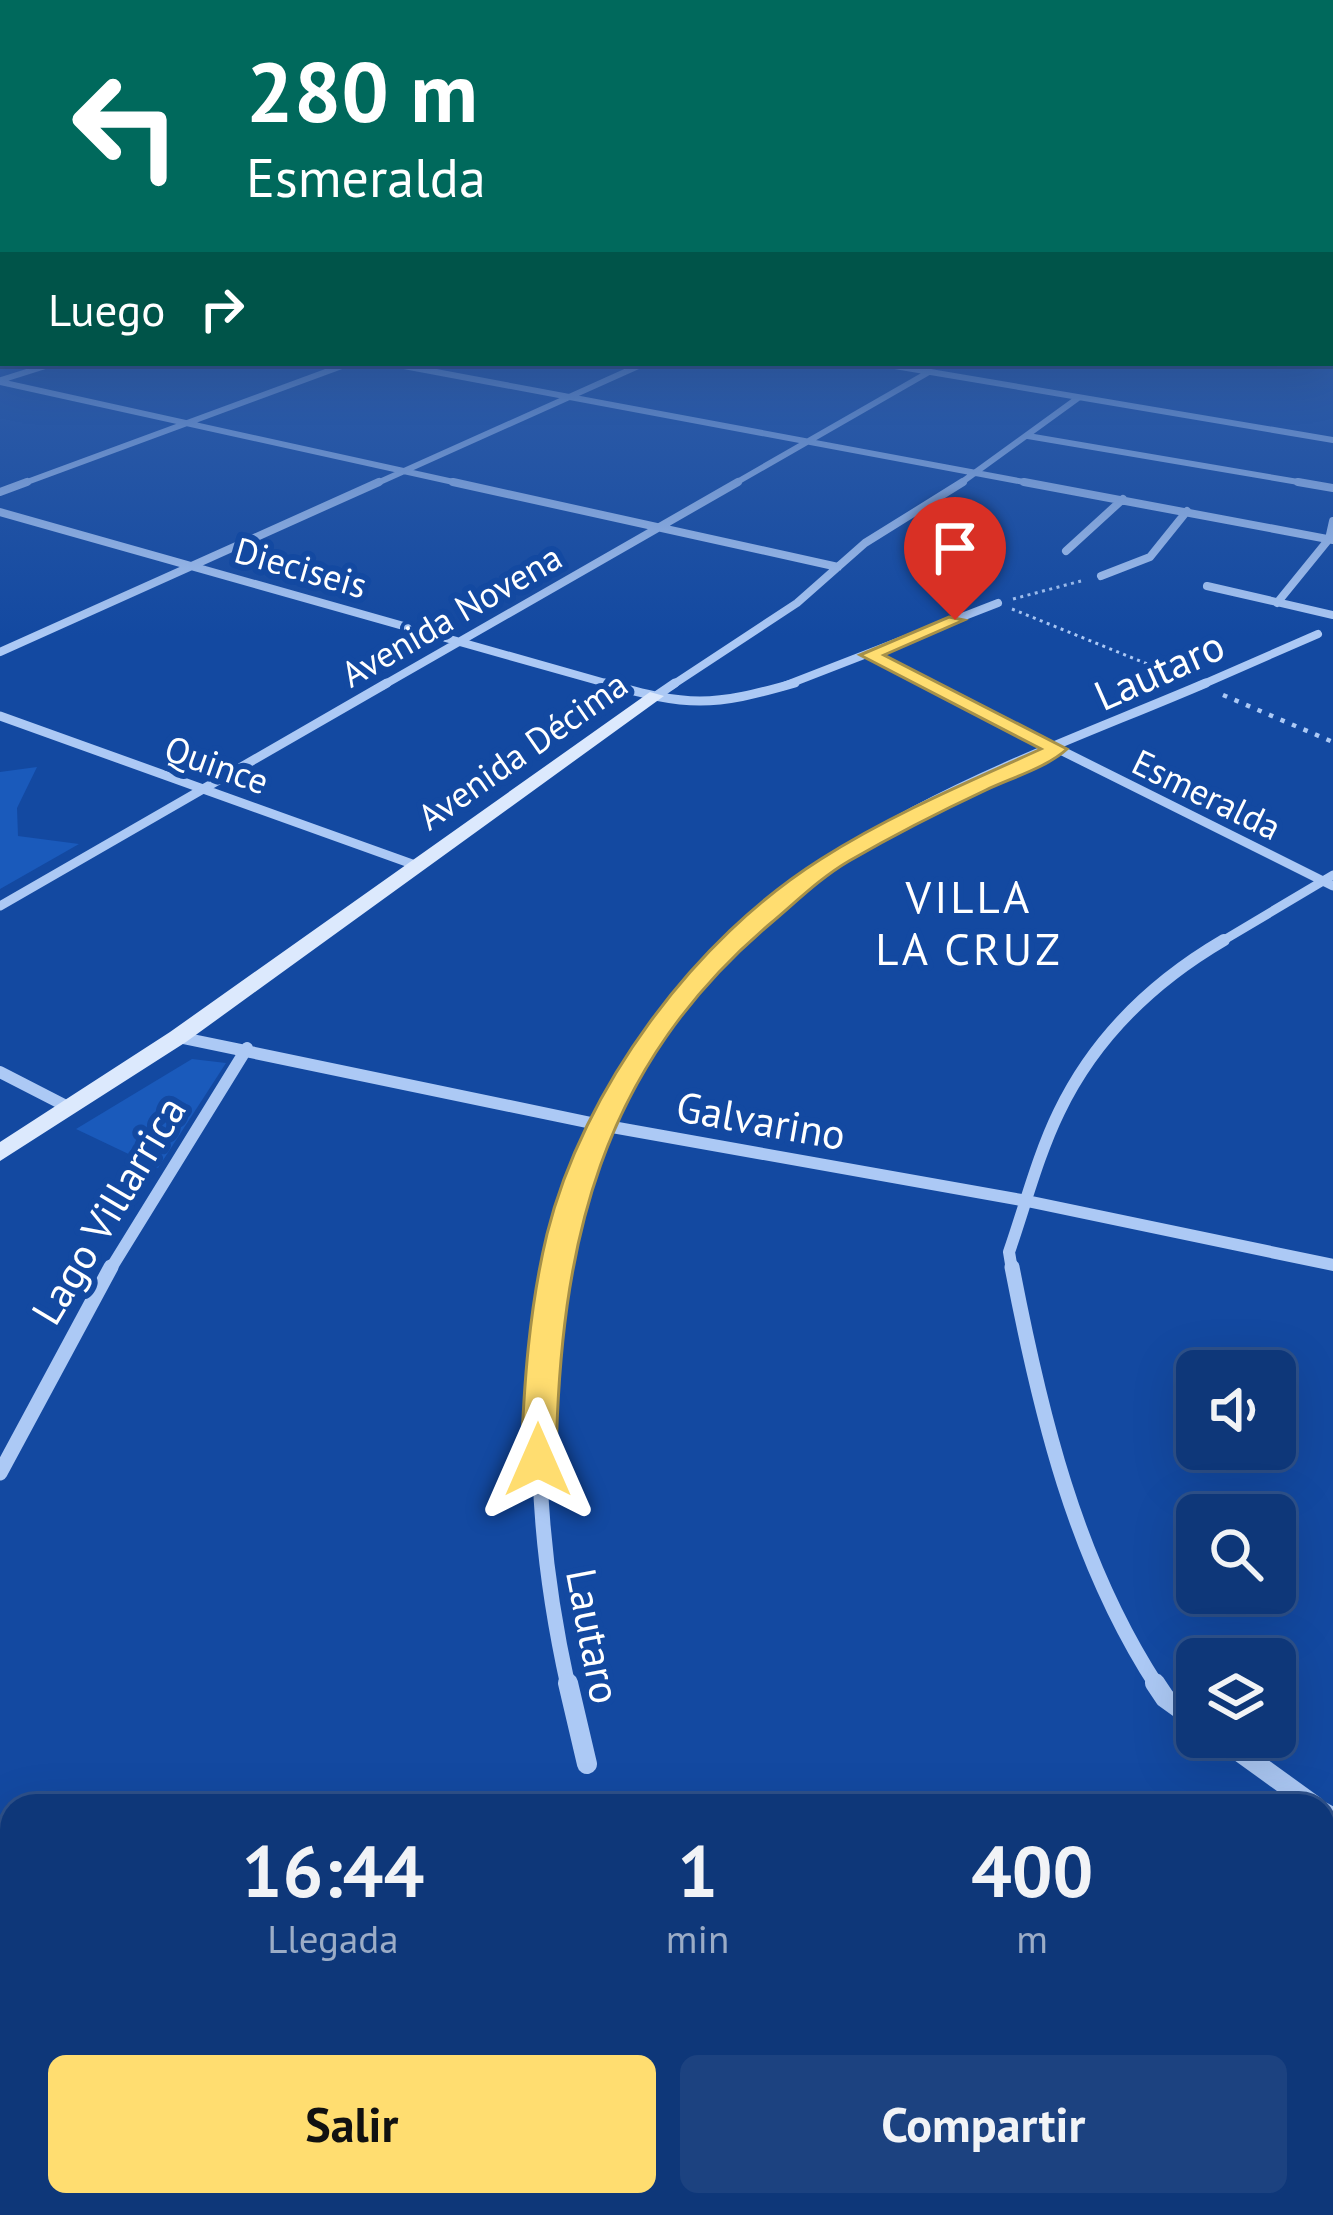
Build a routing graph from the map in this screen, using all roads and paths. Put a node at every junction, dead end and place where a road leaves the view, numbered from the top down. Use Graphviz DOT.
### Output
graph roads {
  1 [pos="169,429"];
  2 [pos="209,429"];
  3 [pos="497,429"];
  4 [pos="739,429"];
  5 [pos="830,429"];
  6 [pos="1037,429"];
  7 [pos="1268,429"];
  8 [pos="1028,436"];
  9 [pos="1333,440"];
  10 [pos="808,442"];
  11 [pos="405,470"];
  12 [pos="976,474"];
  13 [pos="1333,488"];
  14 [pos="0,492"];
  15 [pos="1123,500"];
  16 [pos="1187,511"];
  17 [pos="0,512"];
  18 [pos="1333,521"];
  19 [pos="659,528"];
  20 [pos="1331,539"];
  21 [pos="1066,551"];
  22 [pos="194,565"];
  23 [pos="838,567"];
  24 [pos="1101,576"];
  25 [pos="1207,586"];
  26 [pos="998,603"];
  27 [pos="1277,603"];
  28 [pos="1333,615"];
  29 [pos="1318,634"];
  30 [pos="461,640"];
  31 [pos="0,652"];
  32 [pos="869,655"];
  33 [pos="1204,687"];
  34 [pos="656,696"];
  35 [pos="0,716"];
  36 [pos="1333,742"];
  37 [pos="1057,749"];
  38 [pos="202,788"];
  39 [pos="416,865"];
  40 [pos="1330,881"];
  41 [pos="0,906"];
  42 [pos="178,1037"];
  43 [pos="247,1048"];
  44 [pos="0,1072"];
  45 [pos="70,1108"];
  46 [pos="601,1125"];
  47 [pos="0,1154"];
  48 [pos="1027,1202"];
  49 [pos="1333,1265"];
  50 [pos="0,1473"];
  51 [pos="1176,1705"];
  52 [pos="1249,1758"];
  53 [pos="586,1764"];
  54 [pos="1298,1794"];
  1 -- 14 [label="street"];
  2 -- 11 [label="street"];
  3 -- 11 [label="street"];
  4 -- 10 [label="street"];
  5 -- 10 [label="street, Avenida Novena"];
  6 -- 8 [label="street, Avenida Décima"];
  7 -- 9 [label="street"];
  8 -- 12 [label="street, Avenida Décima"];
  8 -- 13 [label="street"];
  10 -- 12 [label="street"];
  10 -- 19 [label="street, Avenida Novena"];
  11 -- 19 [label="street"];
  11 -- 22 [label="street"];
  12 -- 15 [label="street"];
  12 -- 23 [label="street, Avenida Décima"];
  15 -- 16 [label="street"];
  15 -- 21 [label="street"];
  16 -- 20 [label="street"];
  16 -- 24 [label="street"];
  17 -- 22 [label="street, Dieciseis"];
  18 -- 20 [label="street"];
  19 -- 23 [label="street"];
  19 -- 30 [label="street, Avenida Novena"];
  20 -- 27 [label="street"];
  22 -- 30 [label="street, Dieciseis"];
  22 -- 31 [label="street"];
  23 -- 34 [label="street, Avenida Décima"];
  24 -- 26 [label="path"];
  25 -- 27 [label="street"];
  26 -- 32 [label="street"];
  26 -- 33 [label="path"];
  27 -- 28 [label="street"];
  29 -- 33 [label="street, Lautaro"];
  30 -- 34 [label="street, Dieciseis"];
  30 -- 38 [label="street, Avenida Novena"];
  32 -- 34 [label="street"];
  32 -- 37 [label="street, Esmeralda"];
  33 -- 36 [label="path"];
  33 -- 37 [label="street, Lautaro"];
  34 -- 39 [label="street, Avenida Décima"];
  35 -- 38 [label="street, Quince"];
  37 -- 40 [label="street, Esmeralda"];
  37 -- 46 [label="street, Lautaro"];
  38 -- 39 [label="street, Quince"];
  38 -- 41 [label="street, Avenida Novena"];
  39 -- 42 [label="street, Avenida Décima"];
  40 -- 48 [label="street"];
  42 -- 43 [label="street, Galvarino"];
  42 -- 45 [label="street, Avenida Décima"];
  43 -- 46 [label="street, Galvarino"];
  43 -- 50 [label="street, Lago Villarrica"];
  44 -- 45 [label="street"];
  45 -- 47 [label="street, Avenida Décima"];
  46 -- 48 [label="street, Galvarino"];
  46 -- 53 [label="street, Lautaro"];
  48 -- 49 [label="street, Galvarino"];
  48 -- 51 [label="street"];
  52 -- 54 [label="street"];
}
